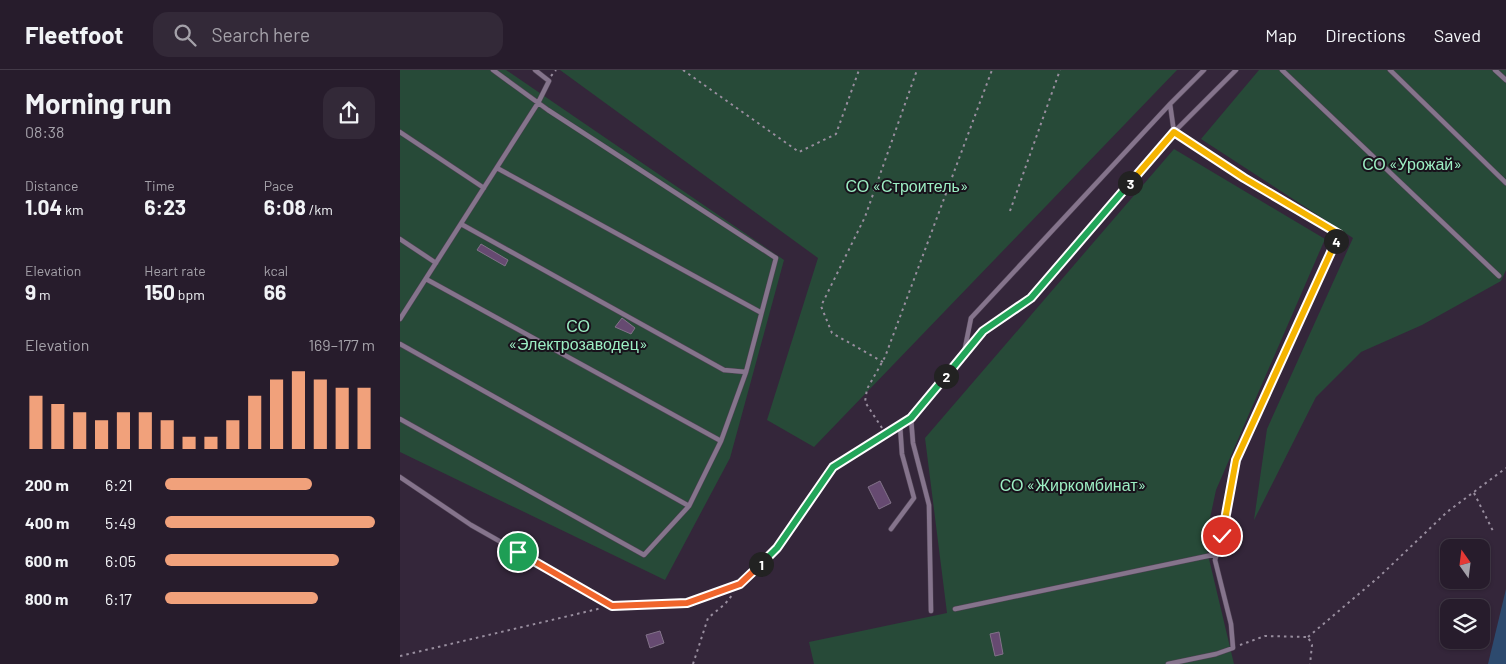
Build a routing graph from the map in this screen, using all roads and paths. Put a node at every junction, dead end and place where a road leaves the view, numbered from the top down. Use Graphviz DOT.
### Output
graph roads {
  1 [pos="493,70"];
  2 [pos="535,70"];
  3 [pos="682,70"];
  4 [pos="860,70"];
  5 [pos="917,70"];
  6 [pos="992,70"];
  7 [pos="1060,70"];
  8 [pos="1204,70"];
  9 [pos="1236,70"];
  10 [pos="1282,70"];
  11 [pos="1390,70"];
  12 [pos="1495,70"];
  13 [pos="1506,80"];
  14 [pos="538,104"];
  15 [pos="1170,104"];
  16 [pos="400,132"];
  17 [pos="1174,132"];
  18 [pos="497,168"];
  19 [pos="1506,183"];
  20 [pos="484,188"];
  21 [pos="1010,210"];
  22 [pos="461,224"];
  23 [pos="400,240"];
  24 [pos="436,263"];
  25 [pos="1499,276"];
  26 [pos="426,279"];
  27 [pos="760,312"];
  28 [pos="400,319"];
  29 [pos="400,344"];
  30 [pos="964,353"];
  31 [pos="883,362"];
  32 [pos="746,372"];
  33 [pos="911,418"];
  34 [pos="400,419"];
  35 [pos="900,425"];
  36 [pos="886,434"];
  37 [pos="721,441"];
  38 [pos="1506,468"];
  39 [pos="400,476"];
  40 [pos="1474,493"];
  41 [pos="690,506"];
  42 [pos="891,528"];
  43 [pos="1493,531"];
  44 [pos="1217,554"];
  45 [pos="740,584"];
  46 [pos="612,606"];
  47 [pos="954,609"];
  48 [pos="931,610"];
  49 [pos="1308,637"];
  50 [pos="1232,648"];
  51 [pos="400,656"];
  52 [pos="693,664"];
  53 [pos="1168,664"];
  54 [pos="1310,664"];
  1 -- 14 [label="lane"];
  2 -- 14 [label="lane"];
  3 -- 4 [label="path"];
  5 -- 31 [label="path"];
  6 -- 31 [label="path"];
  7 -- 21 [label="path"];
  8 -- 15 [label="lane"];
  9 -- 17 [label="lane"];
  10 -- 25 [label="lane"];
  11 -- 19 [label="lane"];
  12 -- 13 [label="lane"];
  14 -- 18 [label="lane"];
  14 -- 27 [label="lane"];
  15 -- 17 [label="lane"];
  15 -- 30 [label="lane"];
  16 -- 20 [label="lane"];
  17 -- 30 [label="lane"];
  17 -- 44 [label="lane"];
  18 -- 20 [label="lane"];
  18 -- 27 [label="lane"];
  20 -- 22 [label="lane"];
  22 -- 24 [label="lane"];
  22 -- 32 [label="lane"];
  23 -- 24 [label="lane"];
  24 -- 26 [label="lane"];
  26 -- 28 [label="lane"];
  26 -- 37 [label="lane"];
  27 -- 32 [label="lane"];
  29 -- 41 [label="lane"];
  30 -- 33 [label="lane"];
  31 -- 36 [label="path"];
  32 -- 37 [label="lane"];
  33 -- 35 [label="lane"];
  33 -- 48 [label="lane"];
  34 -- 41 [label="lane"];
  35 -- 36 [label="lane"];
  35 -- 42 [label="lane"];
  36 -- 45 [label="lane"];
  37 -- 41 [label="lane"];
  38 -- 40 [label="path"];
  39 -- 46 [label="lane"];
  40 -- 43 [label="path"];
  40 -- 49 [label="path"];
  44 -- 47 [label="lane"];
  44 -- 50 [label="lane"];
  45 -- 46 [label="lane"];
  45 -- 52 [label="path"];
  46 -- 51 [label="path"];
  49 -- 50 [label="path"];
  49 -- 54 [label="path"];
  50 -- 53 [label="lane"];
}
